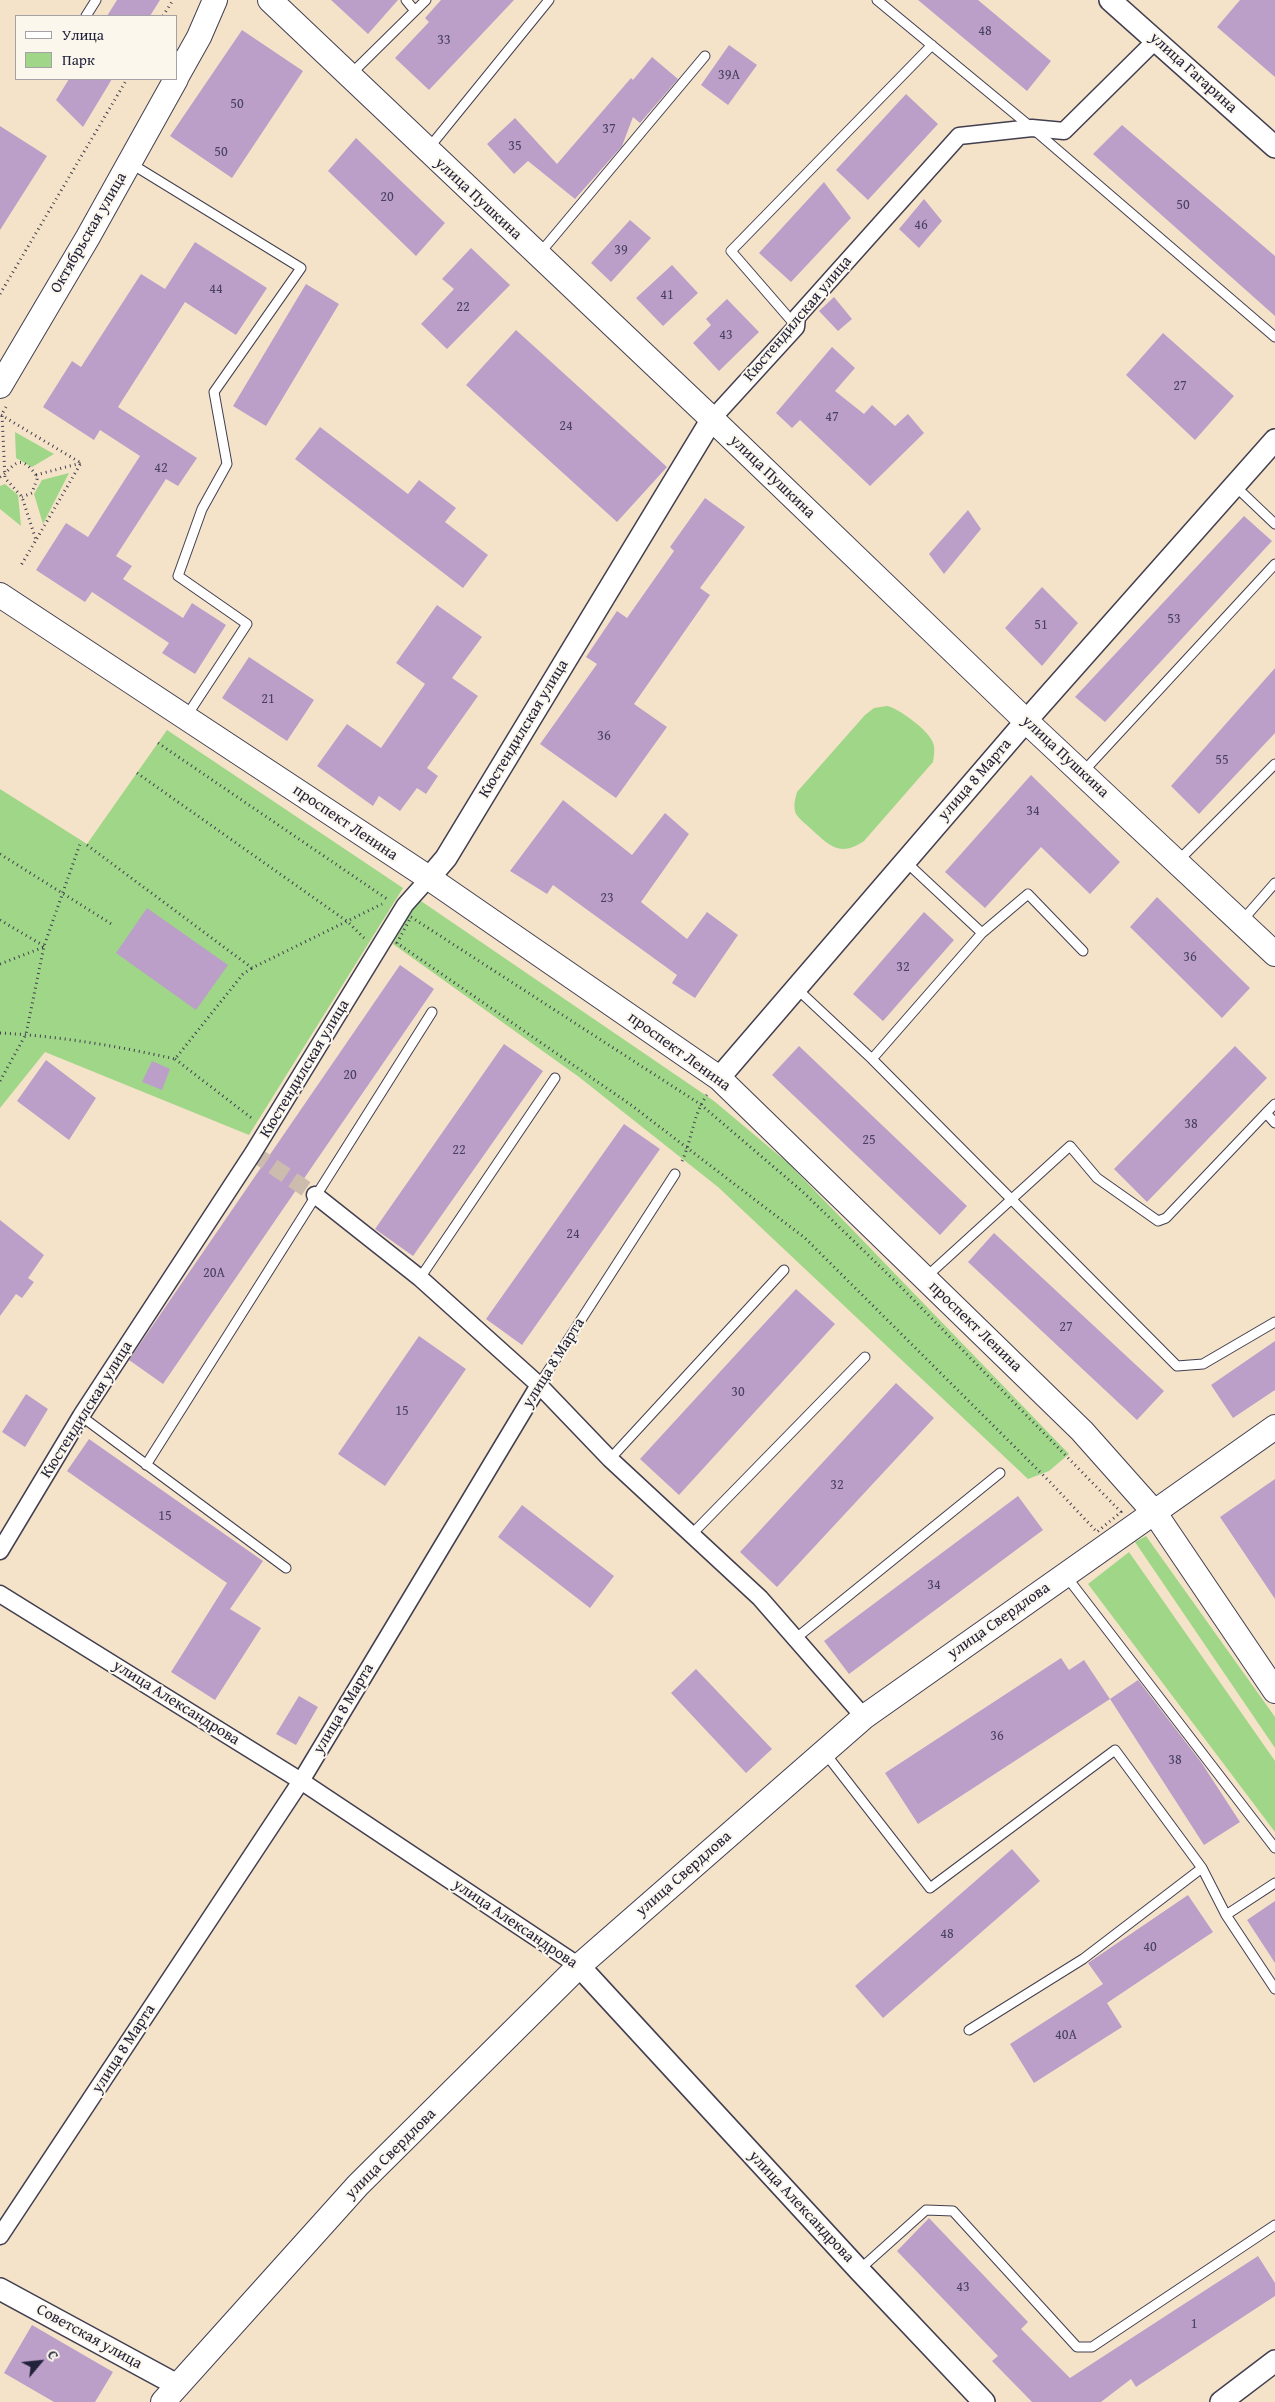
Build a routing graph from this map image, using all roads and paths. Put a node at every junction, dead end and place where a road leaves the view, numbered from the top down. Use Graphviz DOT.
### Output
graph roads {
  1 [pos="96,0"];
  2 [pos="173,0"];
  3 [pos="207,0"];
  4 [pos="215,0"];
  5 [pos="270,0"];
  6 [pos="406,0"];
  7 [pos="426,0"];
  8 [pos="549,0"];
  9 [pos="877,0"];
  10 [pos="1123,4"];
  11 [pos="415,11"];
  12 [pos="87,15"];
  13 [pos="164,15"];
  14 [pos="1156,40"];
  15 [pos="932,46"];
  16 [pos="178,52"];
  17 [pos="705,56"];
  18 [pos="178,74"];
  19 [pos="349,76"];
  20 [pos="125,80"];
  21 [pos="164,80"];
  22 [pos="175,80"];
  23 [pos="1032,128"];
  24 [pos="1275,147"];
  25 [pos="427,150"];
  26 [pos="124,160"];
  27 [pos="538,255"];
  28 [pos="0,294"];
  29 [pos="796,327"];
  30 [pos="1275,337"];
  31 [pos="0,353"];
  32 [pos="0,386"];
  33 [pos="0,417"];
  34 [pos="712,419"];
  35 [pos="1275,440"];
  36 [pos="81,463"];
  37 [pos="36,474"];
  38 [pos="0,477"];
  39 [pos="1234,485"];
  40 [pos="22,497"];
  41 [pos="1275,524"];
  42 [pos="36,541"];
  43 [pos="1275,564"];
  44 [pos="0,595"];
  45 [pos="186,717"];
  46 [pos="1026,721"];
  47 [pos="158,743"];
  48 [pos="1275,764"];
  49 [pos="137,773"];
  50 [pos="1081,773"];
  51 [pos="81,841"];
  52 [pos="87,845"];
  53 [pos="0,854"];
  54 [pos="905,862"];
  55 [pos="1177,862"];
  56 [pos="429,878"];
  57 [pos="1275,883"];
  58 [pos="63,894"];
  59 [pos="0,920"];
  60 [pos="348,922"];
  61 [pos="1241,922"];
  62 [pos="112,925"];
  63 [pos="369,931"];
  64 [pos="982,933"];
  65 [pos="44,946"];
  66 [pos="1083,951"];
  67 [pos="1275,954"];
  68 [pos="0,964"];
  69 [pos="252,968"];
  70 [pos="796,988"];
  71 [pos="432,1012"];
  72 [pos="0,1033"];
  73 [pos="26,1034"];
  74 [pos="175,1059"];
  75 [pos="872,1059"];
  76 [pos="555,1078"];
  77 [pos="718,1078"];
  78 [pos="0,1081"];
  79 [pos="700,1104"];
  80 [pos="1275,1104"];
  81 [pos="1266,1113"];
  82 [pos="1275,1123"];
  83 [pos="267,1131"];
  84 [pos="688,1147"];
  85 [pos="675,1174"];
  86 [pos="315,1195"];
  87 [pos="1011,1199"];
  88 [pos="784,1270"];
  89 [pos="420,1278"];
  90 [pos="925,1278"];
  91 [pos="1275,1322"];
  92 [pos="865,1357"];
  93 [pos="539,1385"];
  94 [pos="81,1416"];
  95 [pos="1275,1427"];
  96 [pos="610,1459"];
  97 [pos="146,1465"];
  98 [pos="1000,1473"];
  99 [pos="1154,1512"];
  100 [pos="692,1534"];
  101 [pos="0,1551"];
  102 [pos="286,1568"];
  103 [pos="1065,1575"];
  104 [pos="0,1594"];
  105 [pos="795,1639"];
  106 [pos="1275,1692"];
  107 [pos="864,1717"];
  108 [pos="824,1752"];
  109 [pos="301,1781"];
  110 [pos="1275,1848"];
  111 [pos="1202,1868"];
  112 [pos="1275,1883"];
  113 [pos="1226,1915"];
  114 [pos="579,1966"];
  115 [pos="1275,1989"];
  116 [pos="969,2030"];
  117 [pos="1275,2225"];
  118 [pos="0,2236"];
  119 [pos="859,2270"];
  120 [pos="0,2289"];
  121 [pos="1275,2361"];
  122 [pos="170,2394"];
  123 [pos="984,2402"];
  124 [pos="1221,2402"];
  1 -- 12 [label="lane"];
  2 -- 13 [label="path"];
  3 -- 16 [label="main road"];
  4 -- 18 [label="main road, Октябрьская улица"];
  5 -- 19 [label="main road, улица Пушкина"];
  6 -- 11 [label="lane"];
  7 -- 11 [label="lane"];
  8 -- 25 [label="lane"];
  9 -- 15 [label="lane"];
  10 -- 14 [label="street, улица Гагарина"];
  11 -- 19 [label="lane"];
  14 -- 23 [label="street, Кюстендилская улица"];
  14 -- 24 [label="street, улица Гагарина"];
  15 -- 23 [label="lane"];
  15 -- 29 [label="lane"];
  17 -- 27 [label="lane"];
  19 -- 25 [label="main road, улица Пушкина"];
  20 -- 28 [label="path"];
  21 -- 26 [label="main road, Октябрьская улица"];
  22 -- 26 [label="main road, Октябрьская улица"];
  23 -- 29 [label="street, Кюстендилская улица"];
  23 -- 30 [label="lane"];
  25 -- 27 [label="main road, улица Пушкина"];
  26 -- 31 [label="main road, Октябрьская улица"];
  26 -- 32 [label="main road, Октябрьская улица"];
  26 -- 45 [label="lane"];
  27 -- 34 [label="main road, улица Пушкина"];
  29 -- 34 [label="street, Кюстендилская улица"];
  33 -- 36 [label="path"];
  34 -- 46 [label="main road, улица Пушкина"];
  34 -- 56 [label="street, Кюстендилская улица"];
  35 -- 39 [label="street, улица 8 Марта"];
  36 -- 37 [label="path"];
  36 -- 42 [label="path"];
  37 -- 38 [label="path"];
  37 -- 40 [label="path"];
  39 -- 41 [label="lane"];
  39 -- 46 [label="street, улица 8 Марта"];
  43 -- 50 [label="lane"];
  44 -- 45 [label="main road, проспект Ленина"];
  45 -- 56 [label="main road, проспект Ленина"];
  46 -- 50 [label="main road, улица Пушкина"];
  46 -- 54 [label="street, улица 8 Марта"];
  47 -- 60 [label="path"];
  48 -- 55 [label="lane"];
  49 -- 60 [label="path"];
  50 -- 55 [label="main road, улица Пушкина"];
  51 -- 58 [label="path"];
  52 -- 69 [label="path"];
  53 -- 58 [label="path"];
  54 -- 64 [label="lane"];
  54 -- 70 [label="street, улица 8 Марта"];
  55 -- 61 [label="main road, улица Пушкина"];
  56 -- 77 [label="main road, проспект Ленина"];
  56 -- 83 [label="street, Кюстендилская улица"];
  57 -- 61 [label="lane"];
  58 -- 62 [label="path"];
  58 -- 65 [label="path"];
  59 -- 65 [label="path"];
  60 -- 63 [label="path"];
  60 -- 69 [label="path"];
  61 -- 67 [label="main road, улица Пушкина"];
  64 -- 66 [label="lane"];
  64 -- 75 [label="lane"];
  65 -- 68 [label="path"];
  65 -- 73 [label="path"];
  69 -- 74 [label="path"];
  70 -- 75 [label="lane"];
  70 -- 77 [label="street, улица 8 Марта"];
  71 -- 86 [label="lane"];
  72 -- 73 [label="path"];
  73 -- 74 [label="path"];
  73 -- 78 [label="path"];
  74 -- 83 [label="path"];
  75 -- 87 [label="lane"];
  76 -- 89 [label="lane"];
  77 -- 79 [label="path"];
  77 -- 90 [label="main road, проспект Ленина"];
  79 -- 84 [label="path"];
  79 -- 84 [label="path"];
  79 -- 84 [label="path"];
  80 -- 81 [label="lane"];
  81 -- 82 [label="lane"];
  81 -- 87 [label="lane"];
  83 -- 94 [label="street, Кюстендилская улица"];
  84 -- 85 [label="path"];
  85 -- 93 [label="lane, улица 8 Марта"];
  86 -- 89 [label="street"];
  86 -- 97 [label="lane"];
  87 -- 90 [label="lane"];
  87 -- 91 [label="lane"];
  88 -- 96 [label="lane"];
  89 -- 93 [label="street"];
  90 -- 99 [label="main road, проспект Ленина"];
  92 -- 100 [label="lane"];
  93 -- 96 [label="street"];
  93 -- 109 [label="street, улица 8 Марта"];
  94 -- 97 [label="lane"];
  94 -- 101 [label="street, Кюстендилская улица"];
  95 -- 99 [label="main road, улица Свердлова"];
  96 -- 100 [label="street"];
  97 -- 102 [label="lane"];
  98 -- 105 [label="lane"];
  99 -- 103 [label="main road, улица Свердлова"];
  99 -- 106 [label="main road, проспект Ленина"];
  100 -- 105 [label="street"];
  103 -- 107 [label="main road, улица Свердлова"];
  103 -- 110 [label="lane"];
  104 -- 109 [label="street, улица Александрова"];
  105 -- 107 [label="street"];
  107 -- 108 [label="main road, улица Свердлова"];
  108 -- 111 [label="lane"];
  108 -- 114 [label="main road, улица Свердлова"];
  109 -- 114 [label="street, улица Александрова"];
  109 -- 118 [label="street, улица 8 Марта"];
  111 -- 113 [label="lane"];
  111 -- 116 [label="lane"];
  112 -- 113 [label="lane"];
  113 -- 115 [label="lane"];
  114 -- 119 [label="street, улица Александрова"];
  114 -- 122 [label="main road, улица Свердлова"];
  117 -- 119 [label="lane"];
  119 -- 123 [label="street, улица Александрова"];
  120 -- 122 [label="street, Советская улица"];
  121 -- 124 [label="street"];
}
